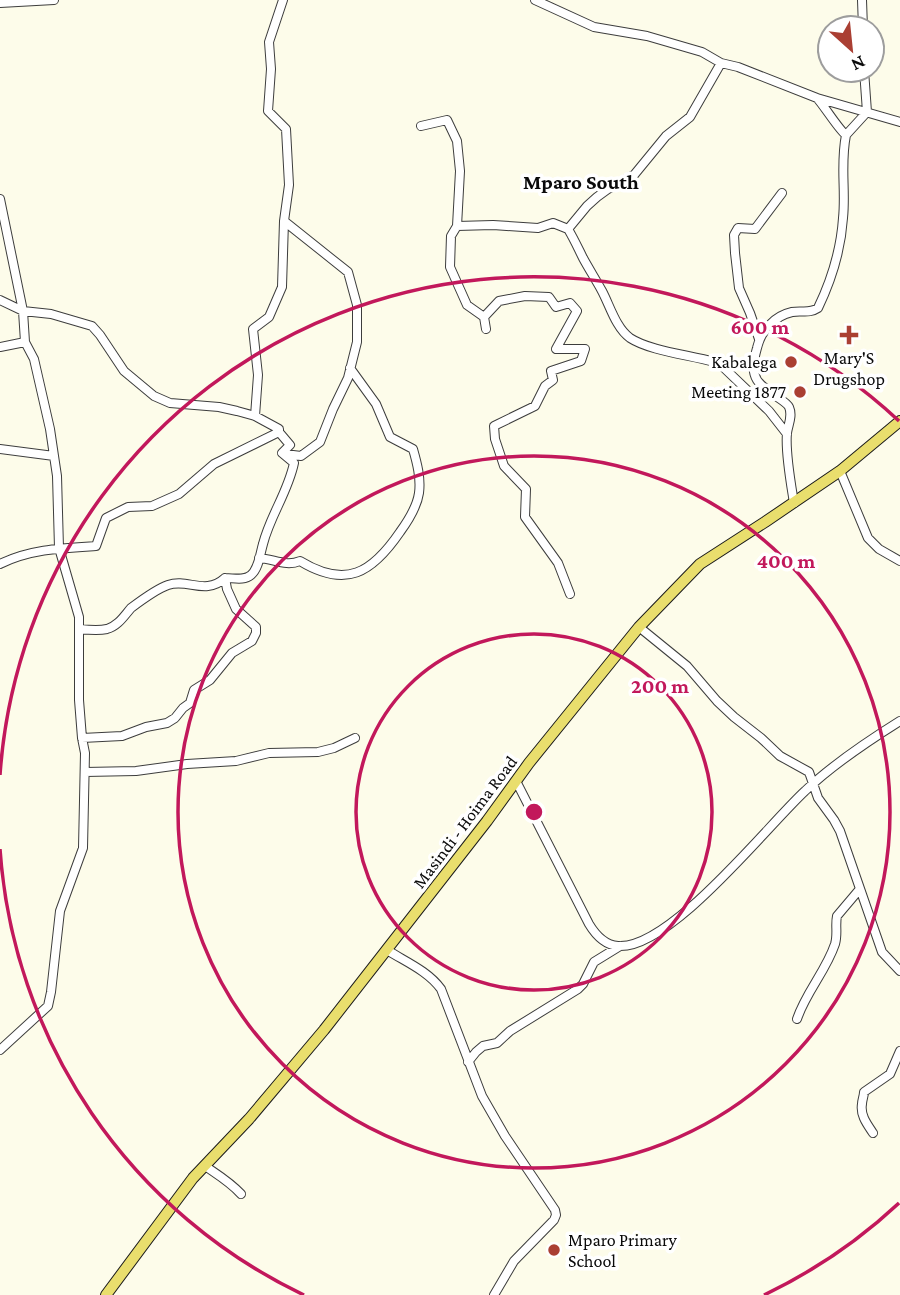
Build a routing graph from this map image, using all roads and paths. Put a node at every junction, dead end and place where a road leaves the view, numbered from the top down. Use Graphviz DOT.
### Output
graph roads {
  1 [pos="54,0"];
  2 [pos="283,0"];
  3 [pos="535,0"];
  4 [pos="0,3"];
  5 [pos="721,63"];
  6 [pos="865,84"];
  7 [pos="817,98"];
  8 [pos="867,112"];
  9 [pos="900,122"];
  10 [pos="421,126"];
  11 [pos="846,135"];
  12 [pos="782,193"];
  13 [pos="0,199"];
  14 [pos="284,221"];
  15 [pos="457,226"];
  16 [pos="568,229"];
  17 [pos="0,300"];
  18 [pos="23,312"];
  19 [pos="484,317"];
  20 [pos="486,329"];
  21 [pos="759,339"];
  22 [pos="25,342"];
  23 [pos="0,347"];
  24 [pos="350,369"];
  25 [pos="255,416"];
  26 [pos="900,421"];
  27 [pos="279,432"];
  28 [pos="787,434"];
  29 [pos="0,449"];
  30 [pos="282,453"];
  31 [pos="54,456"];
  32 [pos="840,471"];
  33 [pos="794,503"];
  34 [pos="59,548"];
  35 [pos="259,558"];
  36 [pos="900,561"];
  37 [pos="0,564"];
  38 [pos="225,578"];
  39 [pos="569,594"];
  40 [pos="639,627"];
  41 [pos="80,629"];
  42 [pos="900,721"];
  43 [pos="82,738"];
  44 [pos="355,738"];
  45 [pos="85,772"];
  46 [pos="516,781"];
  47 [pos="813,784"];
  48 [pos="859,890"];
  49 [pos="620,946"];
  50 [pos="387,950"];
  51 [pos="900,971"];
  52 [pos="797,1019"];
  53 [pos="0,1050"];
  54 [pos="900,1051"];
  55 [pos="468,1062"];
  56 [pos="873,1133"];
  57 [pos="205,1166"];
  58 [pos="241,1194"];
  59 [pos="107,1295"];
  60 [pos="494,1295"];
  1 -- 4 [label="street"];
  2 -- 14 [label="street"];
  3 -- 5 [label="street"];
  5 -- 7 [label="street"];
  5 -- 16 [label="street"];
  6 -- 8 [label="street"];
  7 -- 8 [label="street"];
  7 -- 11 [label="street"];
  8 -- 9 [label="street"];
  8 -- 11 [label="street"];
  10 -- 15 [label="street"];
  11 -- 21 [label="street"];
  12 -- 21 [label="street"];
  13 -- 18 [label="street"];
  14 -- 24 [label="street"];
  14 -- 25 [label="street"];
  15 -- 16 [label="street"];
  15 -- 19 [label="street"];
  16 -- 28 [label="street"];
  17 -- 18 [label="street"];
  18 -- 22 [label="street"];
  18 -- 25 [label="street"];
  19 -- 20 [label="street"];
  19 -- 39 [label="street"];
  21 -- 28 [label="street"];
  22 -- 23 [label="street"];
  22 -- 31 [label="street"];
  24 -- 30 [label="street"];
  24 -- 35 [label="street"];
  25 -- 27 [label="street"];
  26 -- 32 [label="main road, Masindi - Hoima Road"];
  27 -- 30 [label="street"];
  27 -- 34 [label="street"];
  28 -- 33 [label="street"];
  29 -- 31 [label="street"];
  30 -- 35 [label="street"];
  31 -- 34 [label="street"];
  32 -- 33 [label="main road, Masindi - Hoima Road"];
  32 -- 36 [label="street"];
  33 -- 40 [label="main road, Masindi - Hoima Road"];
  34 -- 37 [label="street"];
  34 -- 41 [label="street"];
  35 -- 38 [label="street"];
  38 -- 41 [label="street"];
  38 -- 43 [label="street"];
  40 -- 46 [label="main road, Masindi - Hoima Road"];
  40 -- 47 [label="street"];
  41 -- 43 [label="street"];
  42 -- 47 [label="street"];
  43 -- 45 [label="street"];
  44 -- 45 [label="street"];
  45 -- 53 [label="street"];
  46 -- 49 [label="street"];
  46 -- 50 [label="main road, Masindi - Hoima Road"];
  47 -- 48 [label="street"];
  47 -- 49 [label="street"];
  48 -- 51 [label="street"];
  48 -- 52 [label="street"];
  49 -- 55 [label="street"];
  50 -- 55 [label="street"];
  50 -- 57 [label="main road, Masindi - Hoima Road"];
  54 -- 56 [label="street"];
  55 -- 60 [label="street"];
  57 -- 58 [label="street"];
  57 -- 59 [label="main road, Masindi - Hoima Road"];
}
